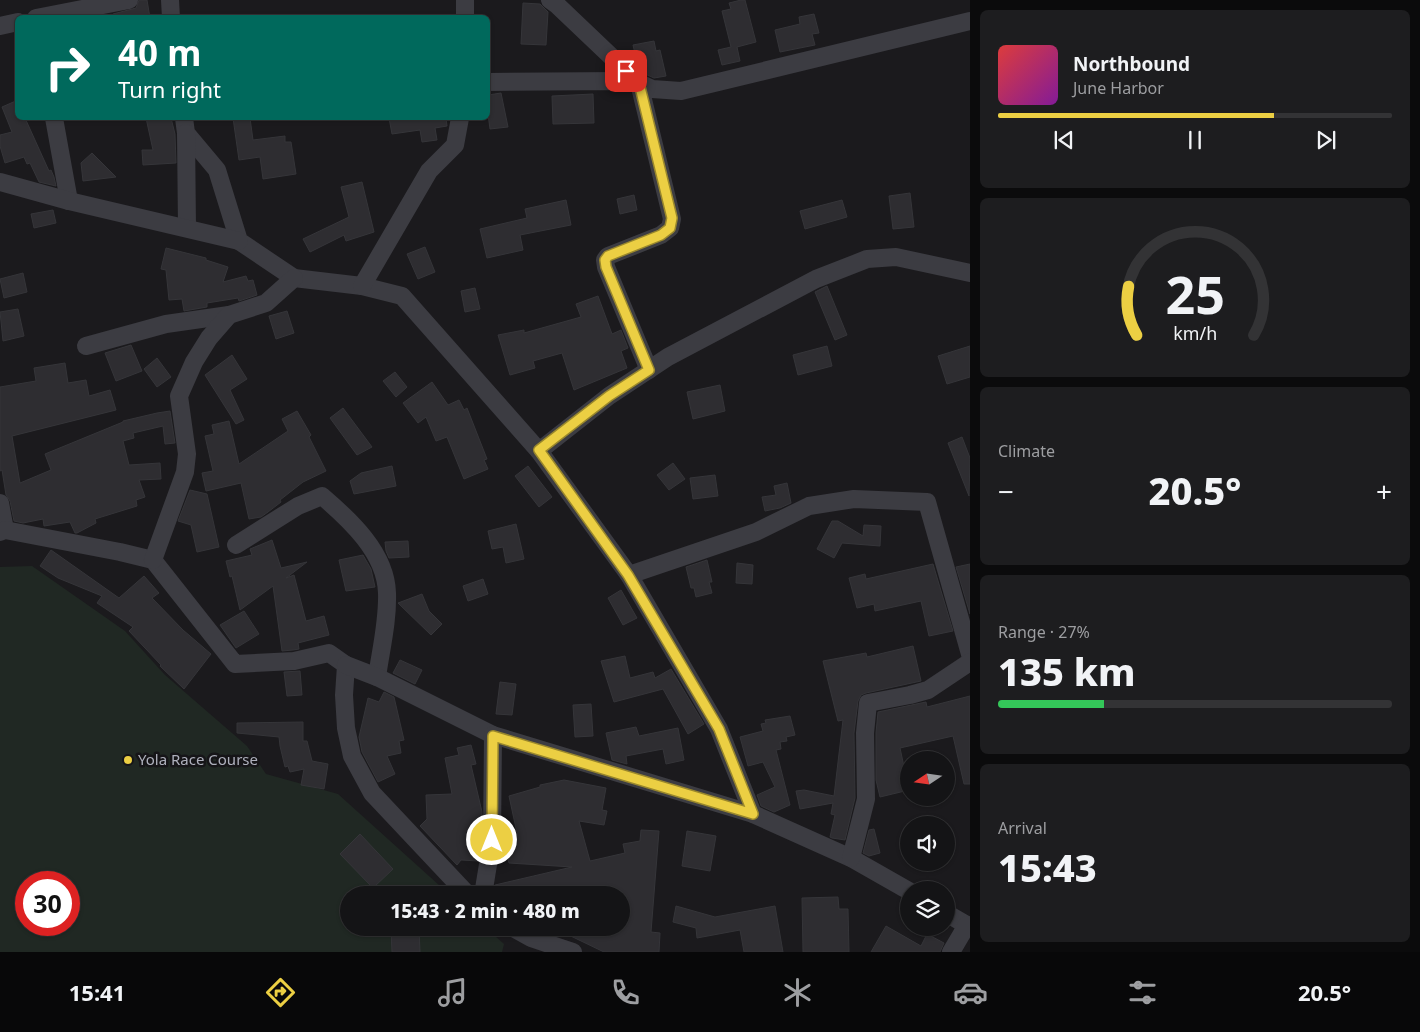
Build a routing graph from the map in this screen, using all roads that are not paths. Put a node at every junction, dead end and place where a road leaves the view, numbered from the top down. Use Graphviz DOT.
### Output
graph roads {
  1 [pos="129,0"];
  2 [pos="170,0"];
  3 [pos="465,0"];
  4 [pos="550,0"];
  5 [pos="52,15"];
  6 [pos="171,15"];
  7 [pos="465,15"];
  8 [pos="970,21"];
  9 [pos="15,23"];
  10 [pos="0,26"];
  11 [pos="490,82"];
  12 [pos="639,83"];
  13 [pos="54,120"];
  14 [pos="460,120"];
  15 [pos="185,125"];
  16 [pos="0,182"];
  17 [pos="69,201"];
  18 [pos="187,228"];
  19 [pos="240,241"];
  20 [pos="970,273"];
  21 [pos="294,278"];
  22 [pos="362,286"];
  23 [pos="229,315"];
  24 [pos="86,346"];
  25 [pos="649,370"];
  26 [pos="539,450"];
  27 [pos="0,503"];
  28 [pos="3,531"];
  29 [pos="236,545"];
  30 [pos="153,560"];
  31 [pos="628,575"];
  32 [pos="970,654"];
  33 [pos="970,662"];
  34 [pos="346,665"];
  35 [pos="378,677"];
  36 [pos="493,736"];
  37 [pos="753,814"];
  38 [pos="851,858"];
  39 [pos="460,886"];
  40 [pos="484,886"];
  41 [pos="900,886"];
  42 [pos="955,918"];
  43 [pos="968,926"];
  44 [pos="521,936"];
  45 [pos="531,945"];
  46 [pos="573,952"];
  47 [pos="950,952"];
  1 -- 5 [label="street"];
  2 -- 6 [label="street"];
  3 -- 7 [label="street"];
  4 -- 12 [label="street"];
  8 -- 12 [label="street"];
  9 -- 10 [label="street"];
  11 -- 12 [label="street"];
  12 -- 25 [label="street"];
  13 -- 17 [label="street"];
  14 -- 22 [label="street"];
  15 -- 18 [label="street"];
  15 -- 19 [label="street"];
  16 -- 17 [label="street"];
  17 -- 18 [label="street"];
  18 -- 19 [label="street"];
  19 -- 21 [label="street"];
  20 -- 25 [label="street"];
  21 -- 22 [label="street"];
  21 -- 23 [label="street"];
  22 -- 26 [label="street"];
  23 -- 24 [label="street"];
  23 -- 30 [label="street"];
  25 -- 26 [label="street"];
  26 -- 31 [label="street"];
  27 -- 28 [label="street"];
  28 -- 30 [label="street"];
  29 -- 35 [label="street"];
  30 -- 34 [label="street"];
  31 -- 32 [label="street"];
  31 -- 37 [label="street"];
  33 -- 38 [label="street"];
  34 -- 35 [label="street"];
  34 -- 39 [label="street"];
  35 -- 36 [label="street"];
  36 -- 37 [label="street"];
  36 -- 40 [label="street"];
  37 -- 38 [label="street"];
  38 -- 41 [label="street"];
  42 -- 43 [label="street"];
  43 -- 47 [label="street"];
  44 -- 45 [label="street"];
  45 -- 46 [label="street"];
}
